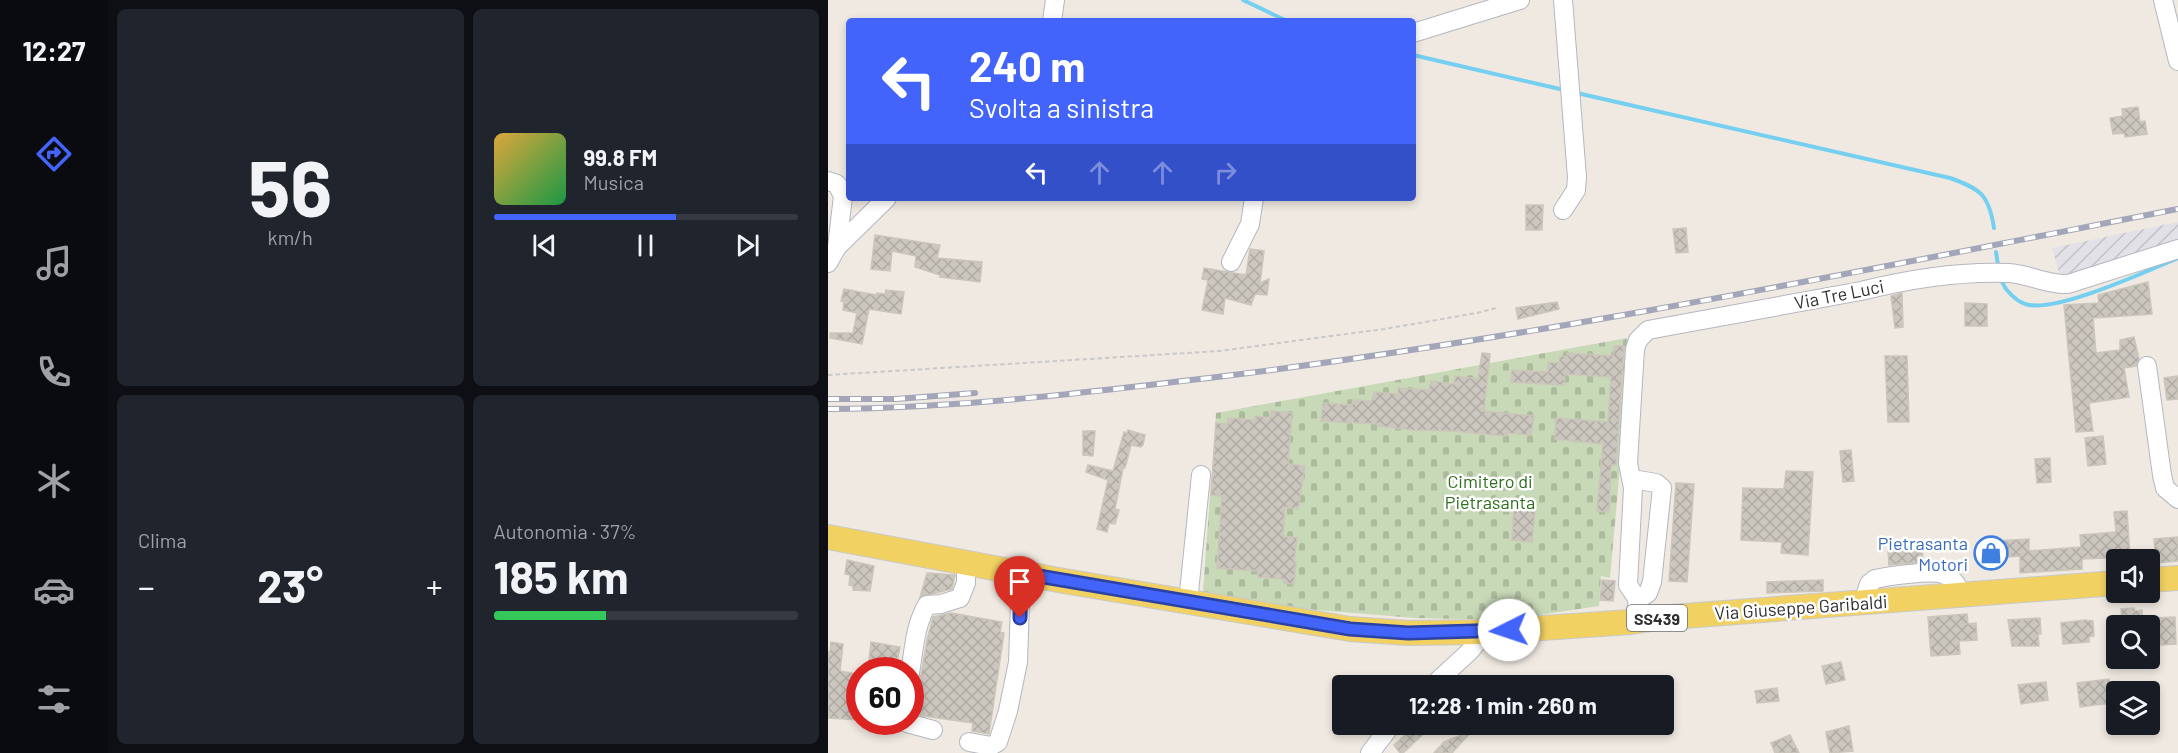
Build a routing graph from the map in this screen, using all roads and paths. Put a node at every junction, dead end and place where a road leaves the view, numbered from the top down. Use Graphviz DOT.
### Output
graph roads {
  1 [pos="1055,0"];
  2 [pos="1520,0"];
  3 [pos="1563,0"];
  4 [pos="2163,0"];
  5 [pos="1052,18"];
  6 [pos="1416,32"];
  7 [pos="2178,61"];
  8 [pos="828,181"];
  9 [pos="884,201"];
  10 [pos="1254,201"];
  11 [pos="1563,210"];
  12 [pos="2178,249"];
  13 [pos="832,255"];
  14 [pos="1231,262"];
  15 [pos="1496,308"];
  16 [pos="2147,366"];
  17 [pos="828,375"];
  18 [pos="1202,475"];
  19 [pos="1632,479"];
  20 [pos="2178,499"];
  21 [pos="828,537"];
  22 [pos="966,562"];
  23 [pos="1021,573"];
  24 [pos="2178,579"];
  25 [pos="2160,580"];
  26 [pos="2106,584"];
  27 [pos="1188,602"];
  28 [pos="1635,611"];
  29 [pos="1485,632"];
  30 [pos="912,657"];
  31 [pos="1444,675"];
  32 [pos="924,728"];
  33 [pos="933,730"];
  34 [pos="1384,735"];
  35 [pos="969,742"];
  36 [pos="1370,753"];
  1 -- 5 [label="street"];
  2 -- 6 [label="street"];
  3 -- 11 [label="street"];
  4 -- 7 [label="street"];
  8 -- 13 [label="street"];
  9 -- 13 [label="street"];
  10 -- 14 [label="street"];
  12 -- 19 [label="street, Via Tre Luci"];
  15 -- 17 [label="path"];
  16 -- 20 [label="street"];
  18 -- 27 [label="street"];
  19 -- 28 [label="street, Via Tre Luci"];
  19 -- 28 [label="street"];
  21 -- 22 [label="main road, SS439"];
  22 -- 23 [label="main road, SS439"];
  22 -- 30 [label="street"];
  23 -- 27 [label="main road, SS439"];
  23 -- 35 [label="street"];
  24 -- 25 [label="main road"];
  26 -- 28 [label="main road, Via Giuseppe Garibaldi / SS439"];
  27 -- 29 [label="main road, SS439"];
  28 -- 29 [label="main road, Via Giuseppe Garibaldi / SS439"];
  29 -- 31 [label="street"];
  32 -- 33 [label="street"];
  34 -- 36 [label="street"];
}
